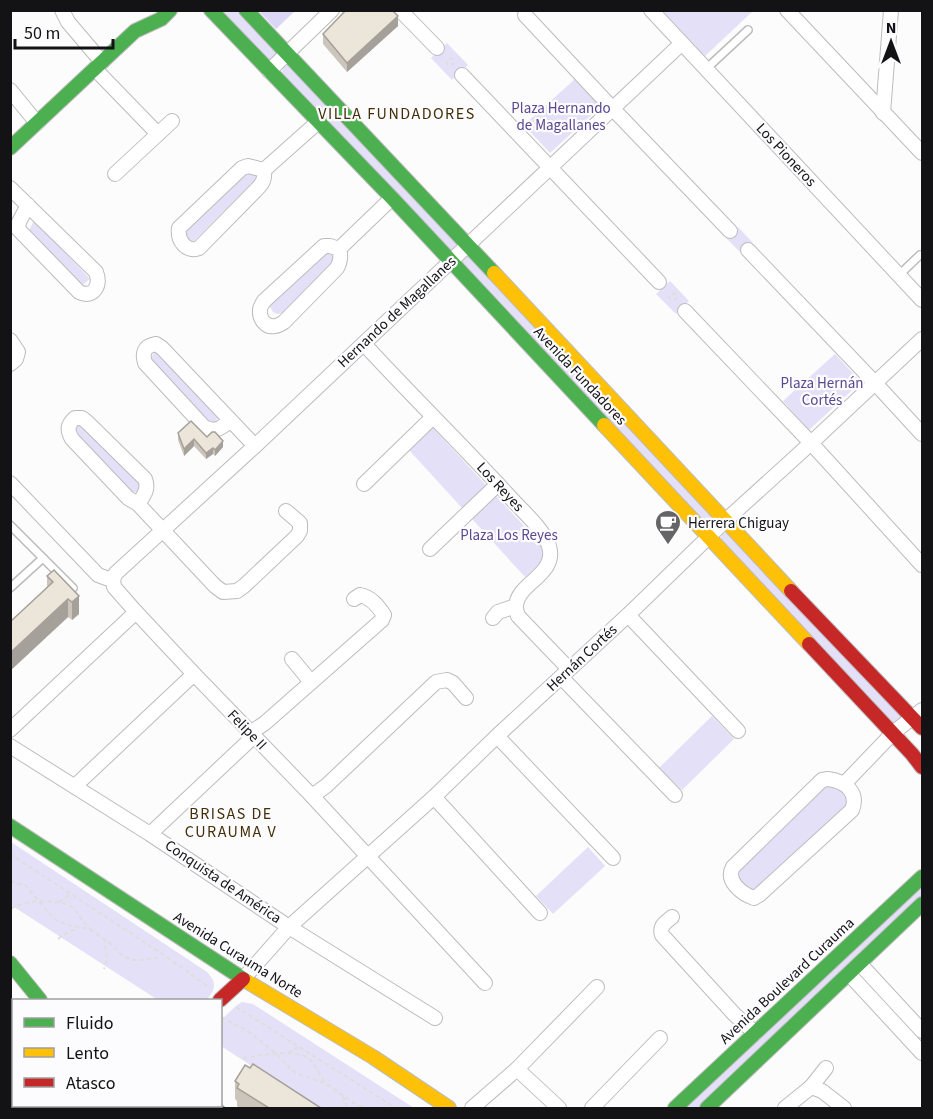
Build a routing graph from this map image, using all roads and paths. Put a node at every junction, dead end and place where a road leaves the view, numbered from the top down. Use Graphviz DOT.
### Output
graph roads {
  1 [pos="62,10"];
  2 [pos="144,10"];
  3 [pos="170,10"];
  4 [pos="211,10"];
  5 [pos="246,10"];
  6 [pos="332,10"];
  7 [pos="400,10"];
  8 [pos="651,10"];
  9 [pos="787,10"];
  10 [pos="891,10"];
  11 [pos="525,15"];
  12 [pos="747,30"];
  13 [pos="135,31"];
  14 [pos="681,44"];
  15 [pos="437,48"];
  16 [pos="287,54"];
  17 [pos="99,66"];
  18 [pos="705,69"];
  19 [pos="269,71"];
  20 [pos="462,75"];
  21 [pos="10,90"];
  22 [pos="612,108"];
  23 [pos="883,113"];
  24 [pos="172,121"];
  25 [pos="318,122"];
  26 [pos="37,123"];
  27 [pos="158,134"];
  28 [pos="10,148"];
  29 [pos="922,153"];
  30 [pos="549,168"];
  31 [pos="264,171"];
  32 [pos="115,174"];
  33 [pos="10,188"];
  34 [pos="392,198"];
  35 [pos="28,205"];
  36 [pos="730,231"];
  37 [pos="468,245"];
  38 [pos="339,249"];
  39 [pos="748,250"];
  40 [pos="920,255"];
  41 [pos="451,262"];
  42 [pos="899,275"];
  43 [pos="659,282"];
  44 [pos="922,300"];
  45 [pos="685,311"];
  46 [pos="922,339"];
  47 [pos="10,340"];
  48 [pos="363,344"];
  49 [pos="10,364"];
  50 [pos="876,383"];
  51 [pos="433,417"];
  52 [pos="230,421"];
  53 [pos="922,435"];
  54 [pos="811,444"];
  55 [pos="255,447"];
  56 [pos="10,483"];
  57 [pos="364,484"];
  58 [pos="498,484"];
  59 [pos="138,504"];
  60 [pos="286,511"];
  61 [pos="725,521"];
  62 [pos="10,525"];
  63 [pos="163,531"];
  64 [pos="709,537"];
  65 [pos="429,549"];
  66 [pos="43,558"];
  67 [pos="922,565"];
  68 [pos="113,579"];
  69 [pos="10,588"];
  70 [pos="73,588"];
  71 [pos="354,599"];
  72 [pos="516,606"];
  73 [pos="136,612"];
  74 [pos="628,615"];
  75 [pos="493,618"];
  76 [pos="292,659"];
  77 [pos="565,673"];
  78 [pos="194,674"];
  79 [pos="311,682"];
  80 [pos="466,698"];
  81 [pos="919,719"];
  82 [pos="10,730"];
  83 [pos="738,731"];
  84 [pos="893,733"];
  85 [pos="252,735"];
  86 [pos="497,736"];
  87 [pos="10,746"];
  88 [pos="922,767"];
  89 [pos="845,783"];
  90 [pos="75,786"];
  91 [pos="675,795"];
  92 [pos="312,796"];
  93 [pos="434,797"];
  94 [pos="10,825"];
  95 [pos="150,834"];
  96 [pos="10,854"];
  97 [pos="367,856"];
  98 [pos="613,858"];
  99 [pos="922,877"];
  100 [pos="10,881"];
  101 [pos="71,894"];
  102 [pos="40,902"];
  103 [pos="59,902"];
  104 [pos="922,904"];
  105 [pos="10,909"];
  106 [pos="540,913"];
  107 [pos="672,917"];
  108 [pos="79,927"];
  109 [pos="289,927"];
  110 [pos="93,932"];
  111 [pos="104,938"];
  112 [pos="58,939"];
  113 [pos="161,953"];
  114 [pos="10,963"];
  115 [pos="104,969"];
  116 [pos="854,969"];
  117 [pos="243,979"];
  118 [pos="485,983"];
  119 [pos="597,987"];
  120 [pos="39,999"];
  121 [pos="221,999"];
  122 [pos="222,1000"];
  123 [pos="222,1018"];
  124 [pos="435,1018"];
  125 [pos="922,1031"];
  126 [pos="754,1033"];
  127 [pos="660,1038"];
  128 [pos="298,1047"];
  129 [pos="921,1048"];
  130 [pos="288,1053"];
  131 [pos="276,1054"];
  132 [pos="243,1058"];
  133 [pos="826,1068"];
  134 [pos="517,1069"];
  135 [pos="325,1083"];
  136 [pos="811,1087"];
  137 [pos="341,1094"];
  138 [pos="347,1108"];
  139 [pos="365,1108"];
  140 [pos="393,1108"];
  141 [pos="449,1108"];
  142 [pos="472,1108"];
  143 [pos="559,1108"];
  144 [pos="592,1108"];
  145 [pos="675,1108"];
  146 [pos="708,1108"];
  147 [pos="785,1108"];
  148 [pos="844,1108"];
  1 -- 17 [label="street"];
  2 -- 13 [label="street"];
  3 -- 13 [label="street"];
  4 -- 19 [label="street, Avenida Fundadores"];
  5 -- 16 [label="street, Avenida Fundadores"];
  6 -- 16 [label="street"];
  7 -- 15 [label="street"];
  8 -- 14 [label="street, Los Pioneros"];
  9 -- 23 [label="street"];
  10 -- 23 [label="street"];
  11 -- 22 [label="street"];
  12 -- 18 [label="lane"];
  13 -- 17 [label="street"];
  14 -- 18 [label="street, Los Pioneros"];
  14 -- 22 [label="street, Hernando de Magallanes"];
  16 -- 19 [label="street"];
  16 -- 37 [label="street, Avenida Fundadores"];
  17 -- 26 [label="street"];
  17 -- 27 [label="street"];
  18 -- 42 [label="street, Los Pioneros"];
  19 -- 25 [label="street, Avenida Fundadores"];
  20 -- 30 [label="street"];
  21 -- 26 [label="street"];
  22 -- 30 [label="street, Hernando de Magallanes"];
  22 -- 36 [label="street"];
  23 -- 29 [label="street"];
  24 -- 27 [label="street"];
  25 -- 31 [label="street"];
  25 -- 34 [label="street, Avenida Fundadores"];
  26 -- 28 [label="street"];
  27 -- 32 [label="street"];
  30 -- 37 [label="street, Hernando de Magallanes"];
  30 -- 43 [label="street"];
  31 -- 31 [label="street"];
  33 -- 35 [label="street"];
  34 -- 38 [label="street"];
  34 -- 41 [label="street, Avenida Fundadores"];
  35 -- 35 [label="street"];
  37 -- 41 [label="street, Hernando de Magallanes"];
  37 -- 61 [label="street, Avenida Fundadores"];
  38 -- 38 [label="street"];
  39 -- 50 [label="street"];
  40 -- 42 [label="lane"];
  41 -- 48 [label="street, Hernando de Magallanes"];
  41 -- 64 [label="street, Avenida Fundadores"];
  42 -- 44 [label="street, Los Pioneros"];
  45 -- 54 [label="street"];
  46 -- 50 [label="street, Hernán Cortés"];
  47 -- 49 [label="street"];
  48 -- 51 [label="street, Los Reyes"];
  48 -- 55 [label="street, Hernando de Magallanes"];
  50 -- 53 [label="street"];
  50 -- 54 [label="street, Hernán Cortés"];
  51 -- 57 [label="street"];
  51 -- 58 [label="street, Los Reyes"];
  52 -- 52 [label="street"];
  52 -- 55 [label="street"];
  54 -- 61 [label="street, Hernán Cortés"];
  54 -- 67 [label="street"];
  55 -- 63 [label="street, Hernando de Magallanes"];
  56 -- 68 [label="street, Felipe II"];
  58 -- 65 [label="street"];
  58 -- 72 [label="street, Los Reyes"];
  59 -- 59 [label="street"];
  59 -- 63 [label="street"];
  60 -- 63 [label="street"];
  61 -- 64 [label="street, Hernán Cortés"];
  61 -- 81 [label="street, Avenida Fundadores"];
  62 -- 66 [label="lane"];
  63 -- 68 [label="street, Hernando de Magallanes"];
  64 -- 74 [label="street, Hernán Cortés"];
  64 -- 84 [label="street, Avenida Fundadores"];
  66 -- 69 [label="lane"];
  66 -- 70 [label="lane"];
  68 -- 73 [label="street, Felipe II"];
  71 -- 79 [label="street"];
  72 -- 75 [label="street"];
  72 -- 77 [label="street"];
  73 -- 78 [label="street, Felipe II"];
  73 -- 82 [label="street"];
  74 -- 77 [label="street, Hernán Cortés"];
  74 -- 83 [label="street"];
  76 -- 79 [label="street"];
  77 -- 86 [label="street, Hernán Cortés"];
  77 -- 91 [label="street"];
  78 -- 85 [label="street, Felipe II"];
  78 -- 90 [label="street"];
  79 -- 85 [label="street"];
  80 -- 92 [label="street"];
  81 -- 84 [label="street"];
  84 -- 88 [label="street, Avenida Fundadores"];
  84 -- 89 [label="street"];
  85 -- 92 [label="street, Felipe II"];
  85 -- 95 [label="street"];
  86 -- 93 [label="street, Hernán Cortés"];
  86 -- 98 [label="street"];
  87 -- 90 [label="street, Conquista de América"];
  89 -- 89 [label="street"];
  90 -- 95 [label="street, Conquista de América"];
  92 -- 97 [label="street, Felipe II"];
  93 -- 97 [label="street, Hernán Cortés"];
  93 -- 106 [label="street"];
  94 -- 117 [label="street, Avenida Curauma Norte"];
  95 -- 109 [label="street, Conquista de América"];
  96 -- 101 [label="path"];
  97 -- 109 [label="street, Hernán Cortés"];
  97 -- 118 [label="street, Felipe II"];
  99 -- 126 [label="street, Avenida Boulevard Curauma"];
  100 -- 102 [label="path"];
  101 -- 103 [label="path"];
  101 -- 113 [label="path"];
  102 -- 103 [label="path"];
  102 -- 105 [label="path"];
  102 -- 108 [label="path"];
  103 -- 110 [label="path"];
  104 -- 116 [label="street"];
  107 -- 126 [label="street"];
  108 -- 110 [label="path"];
  108 -- 112 [label="path"];
  109 -- 117 [label="street, Hernán Cortés"];
  109 -- 124 [label="street, Conquista de América"];
  110 -- 111 [label="path"];
  111 -- 113 [label="path"];
  111 -- 115 [label="path"];
  113 -- 121 [label="path"];
  114 -- 120 [label="street"];
  116 -- 125 [label="street"];
  116 -- 129 [label="street"];
  116 -- 146 [label="street"];
  117 -- 121 [label="street"];
  117 -- 141 [label="street, Avenida Curauma Norte"];
  119 -- 134 [label="street"];
  122 -- 128 [label="path"];
  123 -- 131 [label="path"];
  126 -- 145 [label="street, Avenida Boulevard Curauma"];
  127 -- 144 [label="street"];
  128 -- 130 [label="path"];
  128 -- 140 [label="path"];
  130 -- 131 [label="path"];
  130 -- 135 [label="path"];
  131 -- 132 [label="path"];
  131 -- 135 [label="path"];
  133 -- 136 [label="street"];
  134 -- 142 [label="street"];
  134 -- 143 [label="street"];
  135 -- 137 [label="path"];
  136 -- 147 [label="street"];
  136 -- 148 [label="street"];
  137 -- 138 [label="path"];
  137 -- 139 [label="path"];
}
